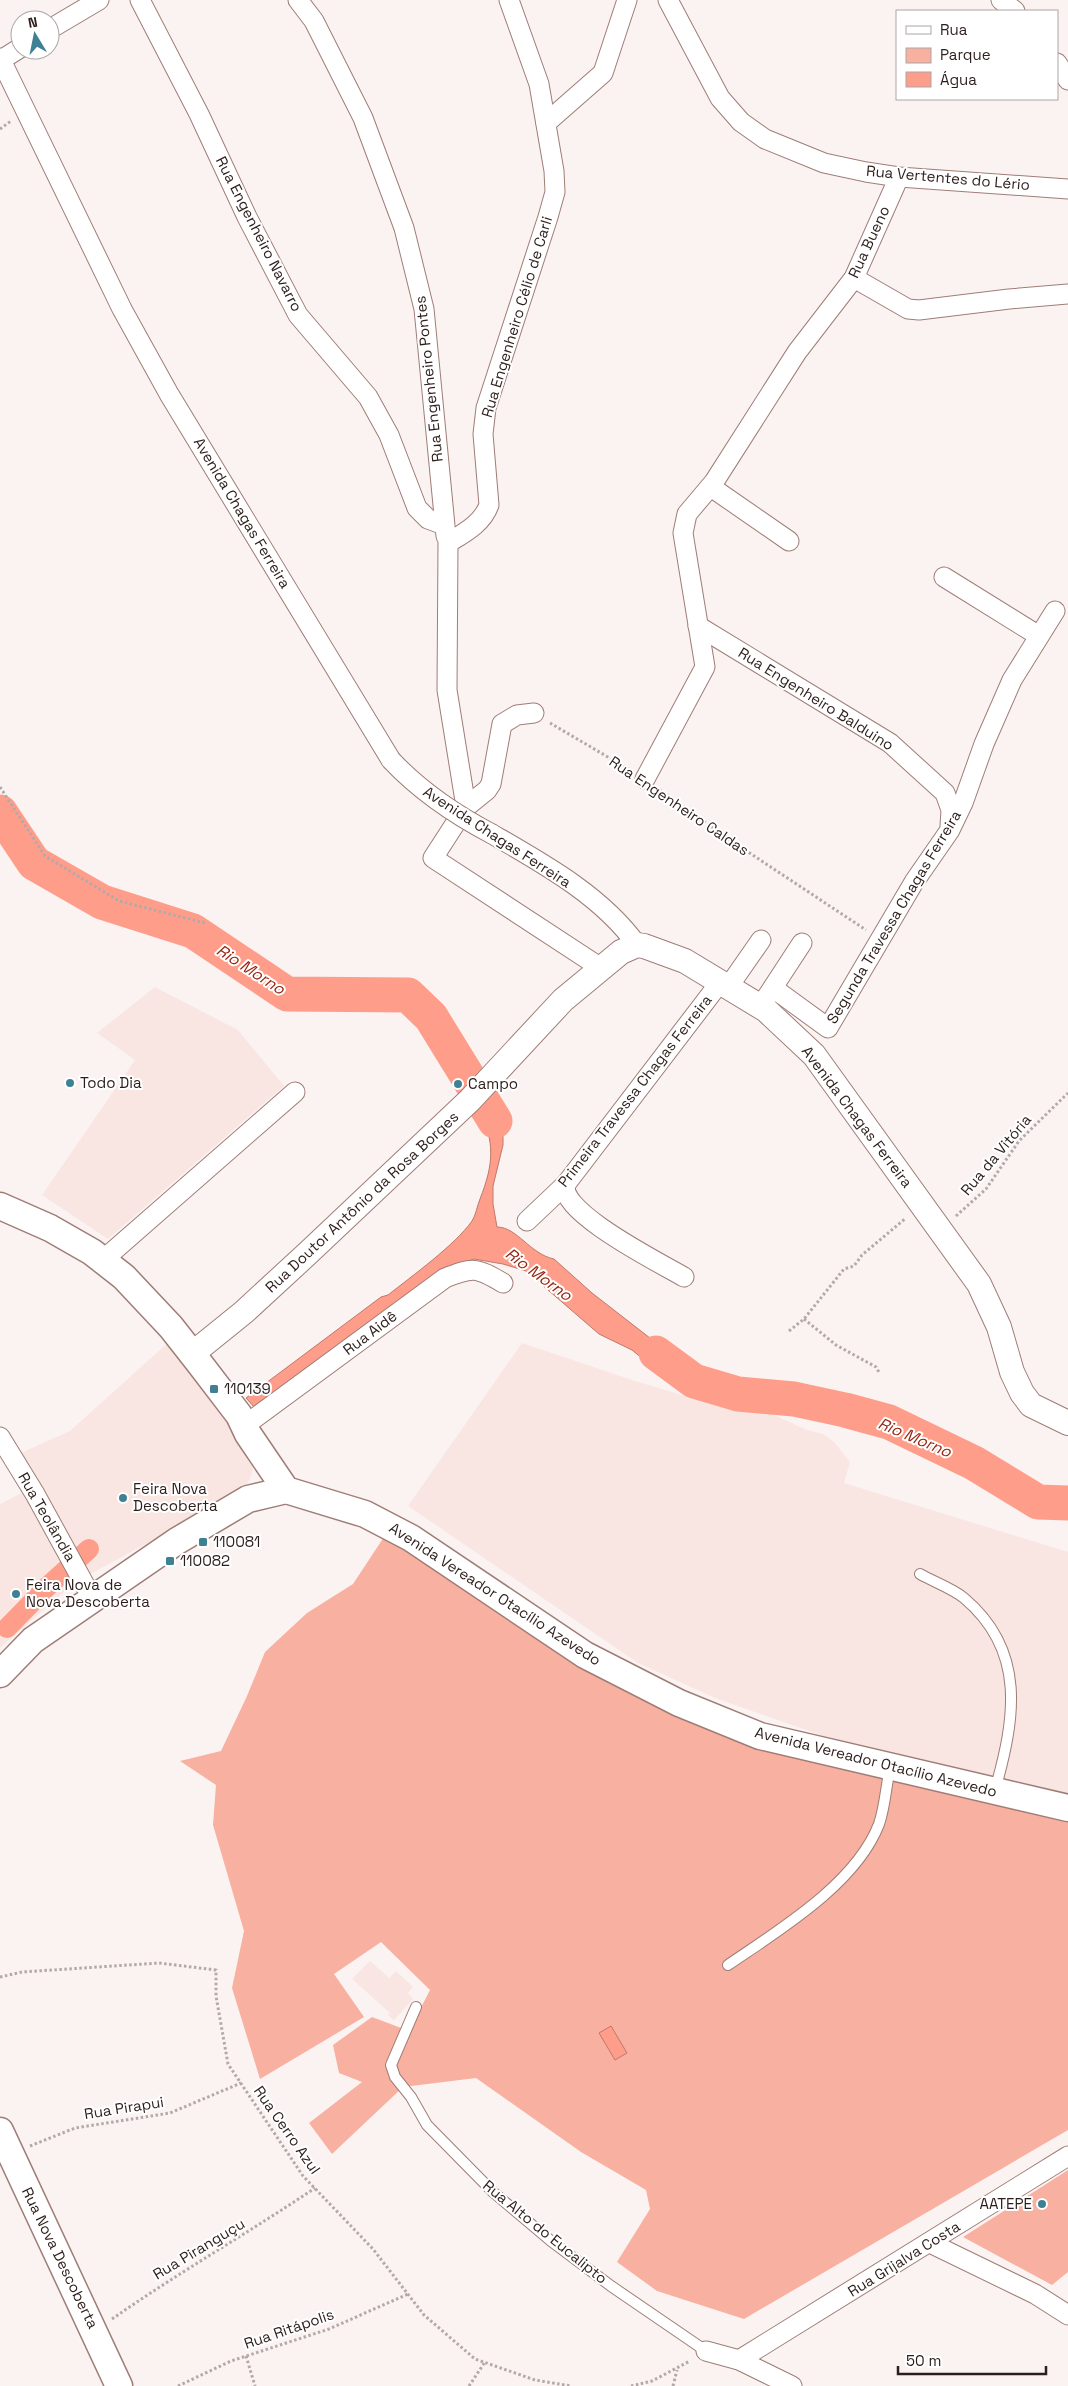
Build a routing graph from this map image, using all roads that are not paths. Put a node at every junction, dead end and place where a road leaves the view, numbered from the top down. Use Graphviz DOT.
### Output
graph roads {
  1 [pos="99,0"];
  2 [pos="140,0"];
  3 [pos="298,0"];
  4 [pos="509,0"];
  5 [pos="627,0"];
  6 [pos="668,0"];
  7 [pos="1001,0"];
  8 [pos="1014,10"];
  9 [pos="60,23"];
  10 [pos="0,59"];
  11 [pos="1058,65"];
  12 [pos="1068,80"];
  13 [pos="546,123"];
  14 [pos="899,176"];
  15 [pos="1068,189"];
  16 [pos="854,278"];
  17 [pos="1068,294"];
  18 [pos="710,487"];
  19 [pos="446,534"];
  20 [pos="789,541"];
  21 [pos="944,577"];
  22 [pos="1055,611"];
  23 [pos="698,626"];
  24 [pos="1039,636"];
  25 [pos="534,714"];
  26 [pos="645,779"];
  27 [pos="466,807"];
  28 [pos="950,830"];
  29 [pos="761,940"];
  30 [pos="802,943"];
  31 [pos="637,945"];
  32 [pos="600,968"];
  33 [pos="725,984"];
  34 [pos="767,997"];
  35 [pos="295,1092"];
  36 [pos="566,1184"];
  37 [pos="0,1206"];
  38 [pos="527,1221"];
  39 [pos="103,1260"];
  40 [pos="684,1277"];
  41 [pos="503,1283"];
  42 [pos="192,1354"];
  43 [pos="1068,1423"];
  44 [pos="244,1426"];
  45 [pos="0,1438"];
  46 [pos="286,1490"];
  47 [pos="920,1574"];
  48 [pos="92,1598"];
  49 [pos="0,1674"];
  50 [pos="890,1766"];
  51 [pos="995,1790"];
  52 [pos="1068,1808"];
  53 [pos="728,1965"];
  54 [pos="416,2007"];
  55 [pos="5,2143"];
  56 [pos="1068,2156"];
  57 [pos="930,2243"];
  58 [pos="1068,2316"];
  59 [pos="706,2351"];
  60 [pos="739,2360"];
  61 [pos="119,2386"];
  62 [pos="792,2386"];
  1 -- 9 [label="street"];
  2 -- 19 [label="street, Rua Engenheiro Navarro"];
  3 -- 19 [label="street, Rua Engenheiro Pontes"];
  4 -- 13 [label="street, Rua Engenheiro Célio de Carli"];
  5 -- 13 [label="street"];
  6 -- 14 [label="street, Rua Vertentes do Lério"];
  7 -- 8 [label="street"];
  10 -- 31 [label="street, Avenida Chagas Ferreira, bridge"];
  11 -- 12 [label="street"];
  13 -- 19 [label="street, Rua Engenheiro Célio de Carli"];
  14 -- 15 [label="street, Rua Vertentes do Lério"];
  14 -- 16 [label="street, Rua Bueno"];
  16 -- 17 [label="street"];
  16 -- 18 [label="street, Rua Bueno"];
  18 -- 20 [label="street"];
  18 -- 23 [label="street, Rua Bueno"];
  19 -- 27 [label="street"];
  21 -- 24 [label="street"];
  22 -- 24 [label="street, Segunda Travessa Chagas Ferreira"];
  23 -- 26 [label="street, Rua Bueno"];
  23 -- 28 [label="street, Rua Engenheiro Balduino"];
  24 -- 28 [label="street, Segunda Travessa Chagas Ferreira"];
  25 -- 27 [label="street"];
  27 -- 32 [label="street"];
  28 -- 34 [label="street, Segunda Travessa Chagas Ferreira"];
  29 -- 33 [label="street, Primeira Travessa Chagas Ferreira"];
  30 -- 34 [label="street"];
  31 -- 32 [label="street, Rua Doutor Antônio da Rosa Borges"];
  31 -- 33 [label="street, Avenida Chagas Ferreira"];
  32 -- 42 [label="street, Rua Doutor Antônio da Rosa Borges"];
  33 -- 34 [label="street, Avenida Chagas Ferreira"];
  33 -- 36 [label="street, Primeira Travessa Chagas Ferreira"];
  34 -- 43 [label="street, Avenida Chagas Ferreira"];
  35 -- 39 [label="street"];
  36 -- 38 [label="street, Primeira Travessa Chagas Ferreira"];
  36 -- 40 [label="street"];
  37 -- 39 [label="main road"];
  39 -- 42 [label="main road"];
  41 -- 44 [label="street, Rua Aidê"];
  42 -- 44 [label="main road"];
  44 -- 46 [label="main road"];
  45 -- 48 [label="street, Rua Teolândia"];
  46 -- 48 [label="main road"];
  46 -- 50 [label="main road, Avenida Vereador Otacílio Azevedo"];
  47 -- 51 [label="lane"];
  48 -- 49 [label="main road"];
  50 -- 51 [label="main road, Avenida Vereador Otacílio Azevedo"];
  50 -- 53 [label="lane"];
  51 -- 52 [label="main road, Avenida Vereador Otacílio Azevedo"];
  54 -- 59 [label="lane, Rua Alto do Eucalipto"];
  55 -- 61 [label="main road, Rua Nova Descoberta"];
  56 -- 57 [label="street, Rua Grijalva Costa"];
  57 -- 58 [label="street"];
  57 -- 60 [label="street, Rua Grijalva Costa"];
  59 -- 60 [label="street, Rua Alto do Eucalipto"];
  60 -- 62 [label="street, Rua Alto do Eucalipto"];
}
